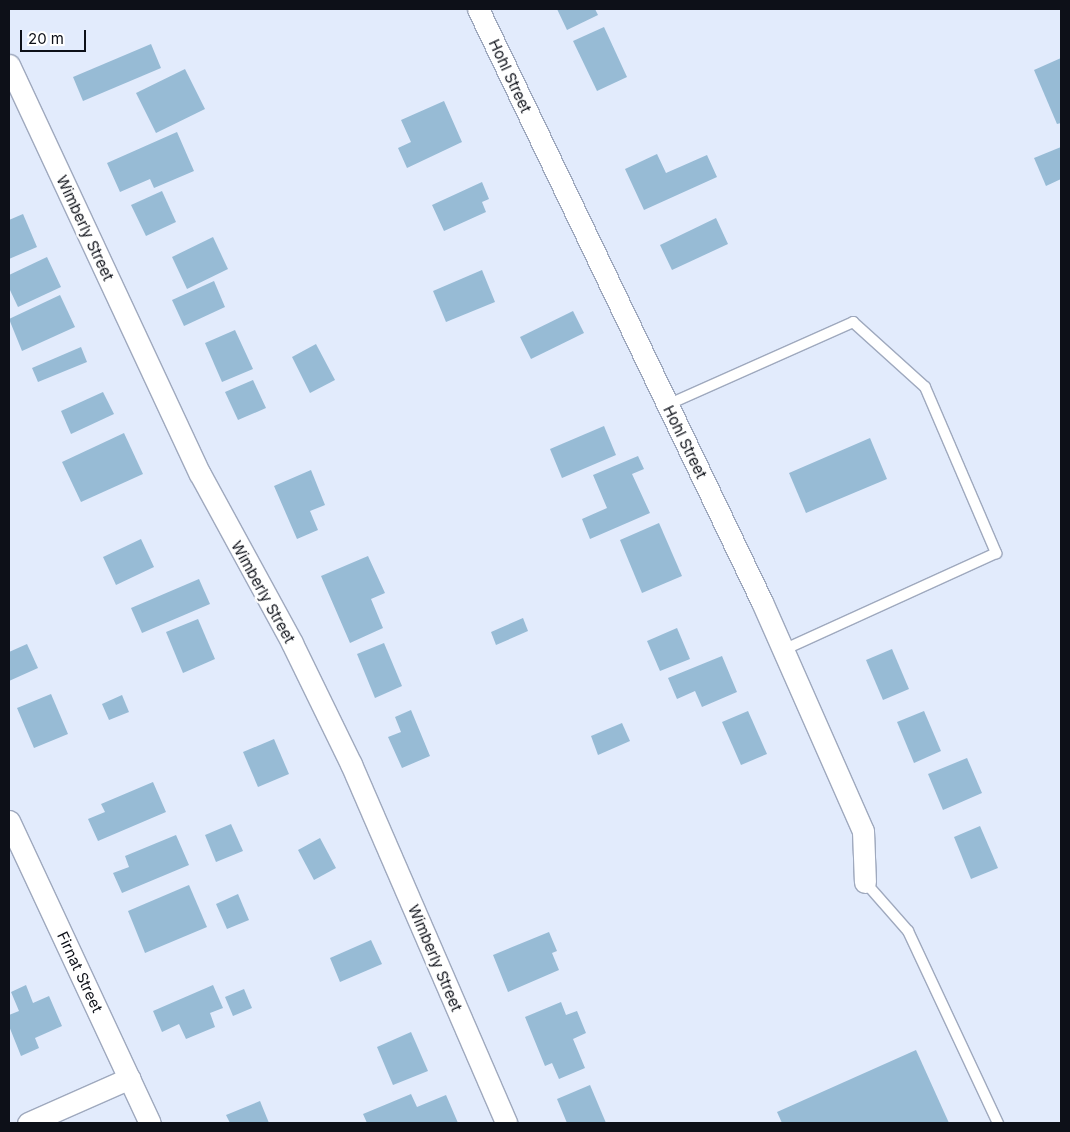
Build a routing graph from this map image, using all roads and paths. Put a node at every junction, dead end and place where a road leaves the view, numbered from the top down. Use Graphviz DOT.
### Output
graph roads {
  1 [pos="478,9"];
  2 [pos="9,65"];
  3 [pos="667,405"];
  4 [pos="783,650"];
  5 [pos="9,822"];
  6 [pos="865,882"];
  7 [pos="130,1078"];
  8 [pos="28,1123"];
  9 [pos="150,1123"];
  10 [pos="506,1123"];
  11 [pos="998,1123"];
  1 -- 3 [label="street, Hohl Street"];
  2 -- 10 [label="street, Wimberly Street"];
  3 -- 4 [label="street, Hohl Street"];
  3 -- 4 [label="lane"];
  4 -- 6 [label="street, Hohl Street"];
  5 -- 7 [label="street, Firnat Street"];
  6 -- 11 [label="lane"];
  7 -- 8 [label="street"];
  7 -- 9 [label="street, Firnat Street"];
}
